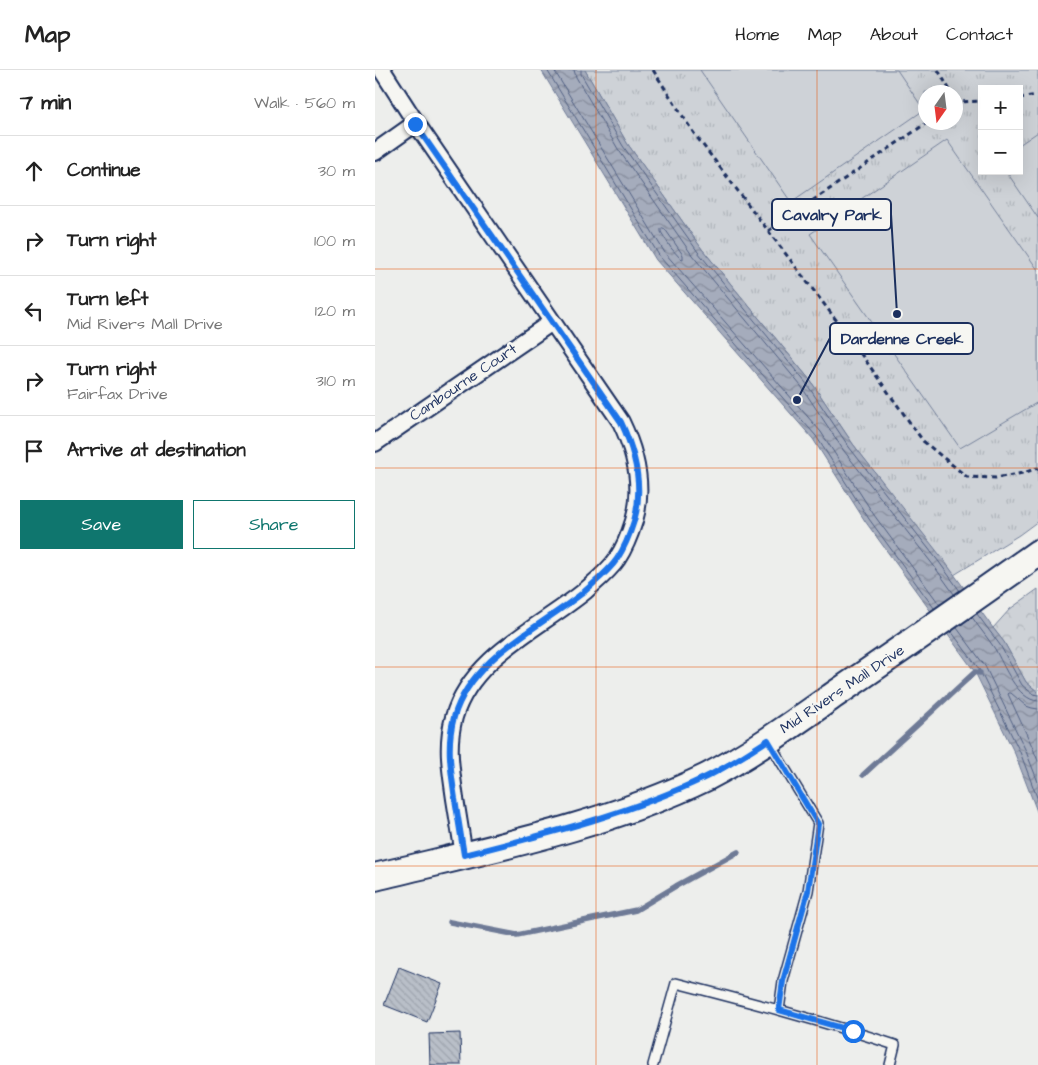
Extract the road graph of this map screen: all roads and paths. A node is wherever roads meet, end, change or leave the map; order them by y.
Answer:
1 (382, 70) edge
2 (653, 70) edge
3 (938, 70) edge
4 (947, 85) edge
5 (1038, 95) edge
6 (1023, 97) edge
7 (978, 101) edge
8 (963, 102) edge
9 (415, 124) junction
10 (918, 128) edge
11 (375, 152) edge
12 (768, 231) junction
13 (552, 322) junction
14 (375, 443) edge
15 (1038, 468) edge
16 (1037, 554) edge
17 (768, 740) junction
18 (464, 855) junction
19 (375, 877) edge
20 (779, 1010) junction
21 (653, 1065) edge
22 (890, 1065) edge

1 - 9 street
2 - 12 path
3 - 4 path
5 - 6 path
7 - 8 path
9 - 11 street
9 - 13 street
10 - 12 path
12 - 15 path
13 - 14 street, Cambourne Court
13 - 18 street
16 - 17 main road, Mid Rivers Mall Drive
17 - 18 main road, Mid Rivers Mall Drive
17 - 20 lane
18 - 19 main road, Mid Rivers Mall Drive
20 - 21 lane
20 - 22 lane

